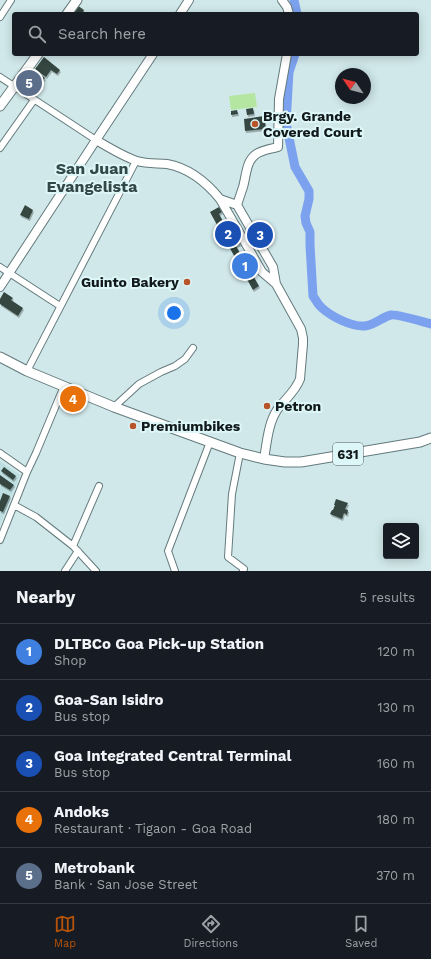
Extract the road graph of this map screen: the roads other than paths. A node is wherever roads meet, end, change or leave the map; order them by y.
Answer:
1 (11, 0) edge
2 (77, 0) edge
3 (189, 0) edge
4 (282, 0) edge
5 (68, 12) edge
6 (181, 12) edge
7 (288, 12) edge
8 (0, 17) edge
9 (37, 56) edge
10 (152, 56) edge
11 (287, 56) edge
12 (0, 77) edge
13 (15, 86) junction
14 (34, 100) junction
15 (0, 106) edge
16 (96, 140) junction
17 (0, 148) edge
18 (136, 161) junction
19 (220, 199) junction
20 (237, 205) junction
21 (0, 267) edge
22 (9, 273) junction
23 (276, 284) junction
24 (0, 287) edge
25 (60, 306) junction
26 (193, 348) dead end
27 (0, 357) edge
28 (27, 371) junction
29 (64, 386) junction
30 (114, 406) junction
31 (431, 438) edge
32 (210, 442) junction
33 (240, 453) junction
34 (0, 454) edge
35 (264, 459) junction
36 (27, 472) junction
37 (99, 486) dead end
38 (14, 505) junction
39 (0, 540) edge
40 (73, 546) junction
41 (78, 551) junction
42 (65, 571) edge
43 (96, 571) edge
44 (175, 571) edge
45 (243, 571) edge

1 - 8 street
2 - 5 main road
3 - 6 street
4 - 7 street
9 - 13 main road
10 - 16 street
11 - 20 street
12 - 13 street
13 - 14 street
13 - 15 main road
14 - 16 street
14 - 17 street
16 - 18 street
16 - 22 street
18 - 19 street
18 - 25 street
19 - 20 street
19 - 23 street
20 - 23 street
21 - 22 street
22 - 24 street
22 - 25 street
23 - 35 street
25 - 28 street
26 - 30 street
27 - 28 main road, 631
28 - 29 main road, 631
29 - 30 main road, 631
29 - 36 street
30 - 32 main road, 631
31 - 35 main road, 631
32 - 33 main road, 631
32 - 44 street
33 - 35 main road, 631
33 - 45 street
34 - 36 street
36 - 38 street
37 - 40 street
38 - 39 street
38 - 40 street
40 - 41 street
41 - 42 street
41 - 43 street

